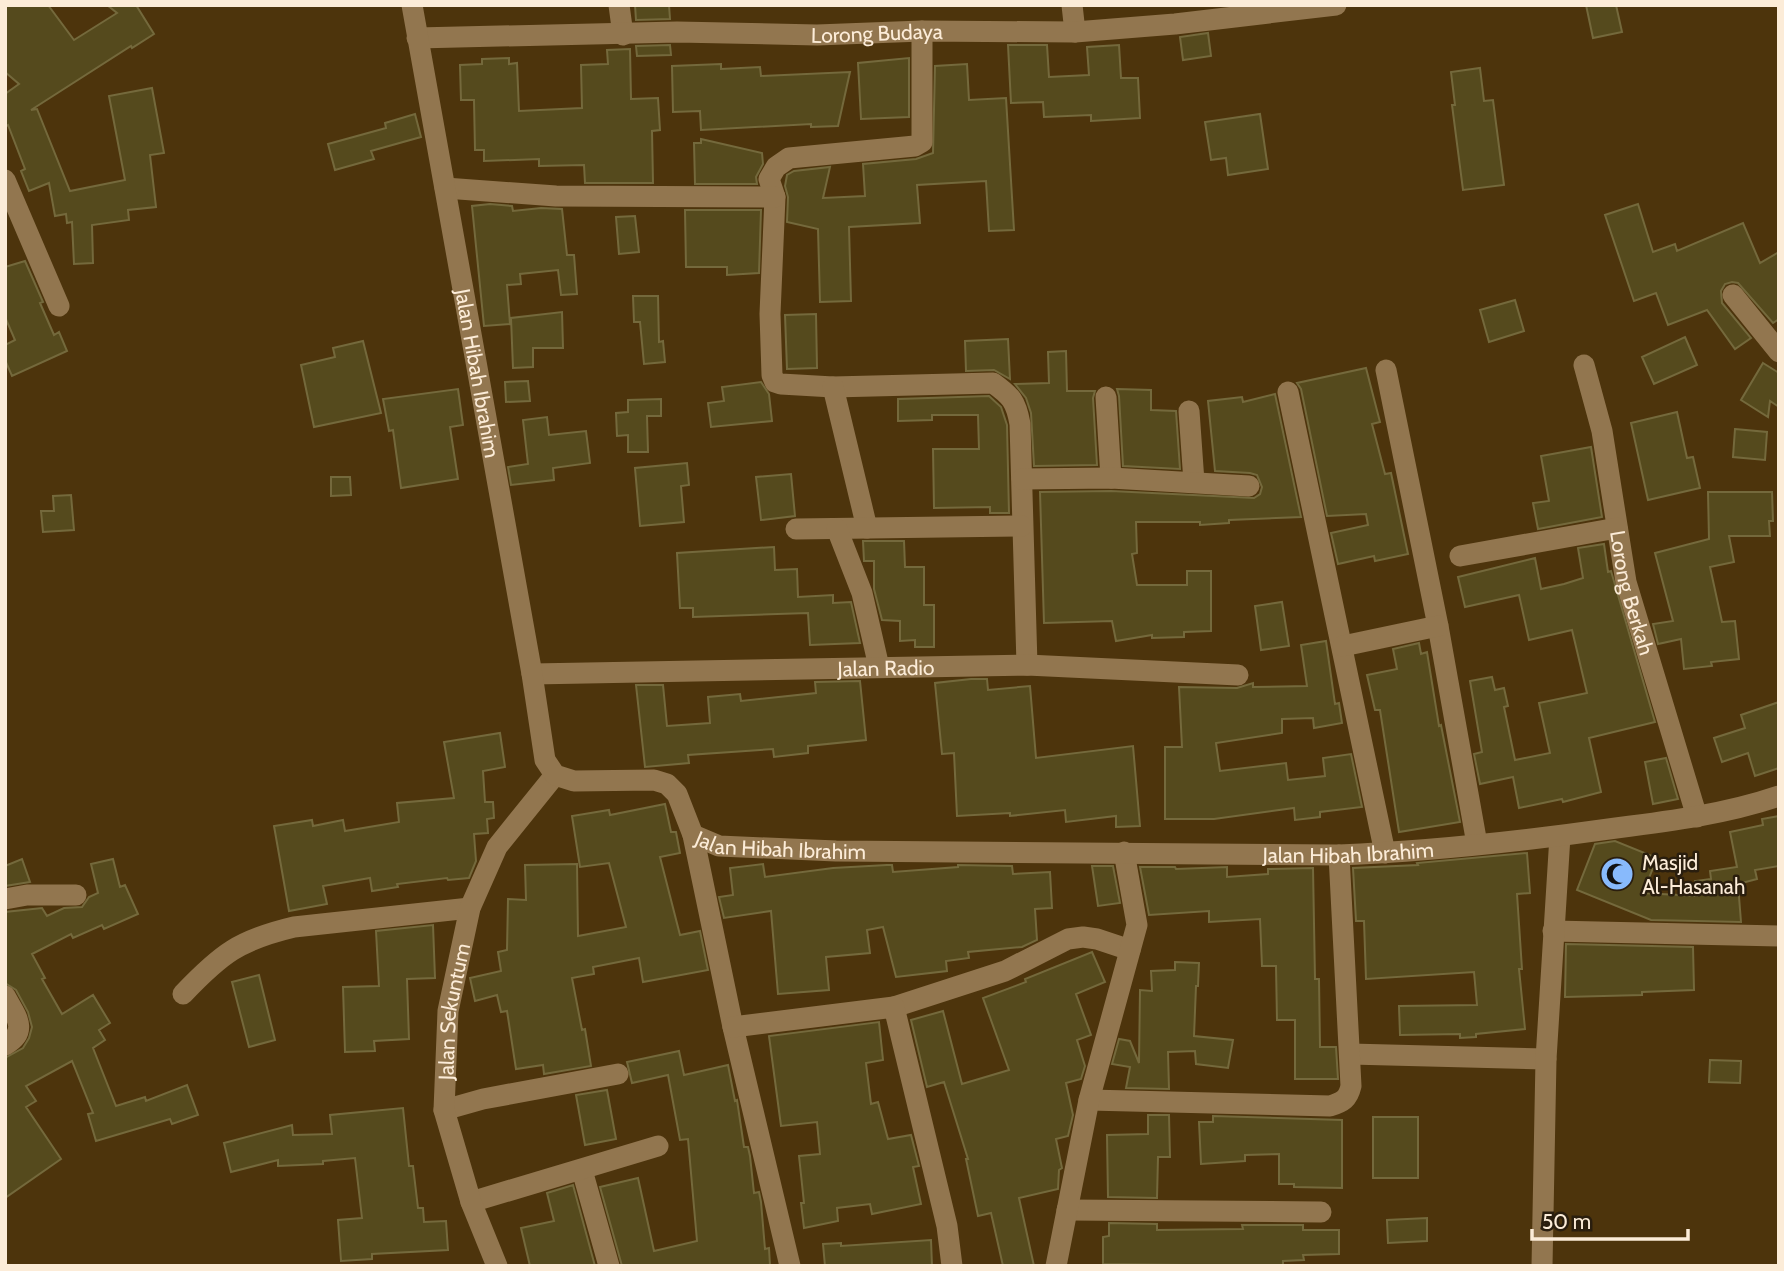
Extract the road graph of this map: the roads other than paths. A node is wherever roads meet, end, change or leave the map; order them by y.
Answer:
1 (412, 5) edge
2 (619, 5) edge
3 (1072, 5) edge
4 (1336, 5) edge
5 (922, 31) junction
6 (1075, 32) junction
7 (622, 35) junction
8 (417, 38) junction
9 (5, 180) edge
10 (446, 188) junction
11 (775, 197) junction
12 (1733, 295) dead end
13 (59, 306) dead end
14 (1779, 352) edge
15 (1584, 365) dead end
16 (1386, 370) dead end
17 (833, 387) junction
18 (1288, 391) dead end
19 (1106, 397) dead end
20 (1189, 411) dead end
21 (1111, 478) junction
22 (1022, 479) junction
23 (1194, 482) junction
24 (1249, 485) dead end
25 (1021, 526) junction
26 (867, 528) junction
27 (1616, 528) junction
28 (796, 529) dead end
29 (837, 529) junction
30 (1461, 556) dead end
31 (1438, 626) junction
32 (1343, 646) junction
33 (1027, 665) junction
34 (879, 667) junction
35 (532, 674) junction
36 (1238, 675) dead end
37 (555, 775) junction
38 (1779, 796) edge
39 (1697, 817) junction
40 (693, 835) junction
41 (1560, 836) junction
42 (1477, 844) junction
43 (1124, 852) junction
44 (1385, 853) junction
45 (1339, 855) junction
46 (76, 895) dead end
47 (5, 899) edge
48 (470, 908) junction
49 (1553, 931) junction
50 (1779, 936) edge
51 (1130, 950) junction
52 (183, 994) dead end
53 (5, 996) edge
54 (894, 1007) junction
55 (733, 1027) junction
56 (5, 1045) edge
57 (1350, 1054) junction
58 (1546, 1059) junction
59 (618, 1074) dead end
60 (1089, 1100) junction
61 (444, 1110) junction
62 (658, 1146) dead end
63 (582, 1170) junction
64 (471, 1202) junction
65 (1067, 1210) junction
66 (1321, 1212) dead end
67 (497, 1266) edge
68 (608, 1266) edge
69 (790, 1266) edge
70 (952, 1266) edge
71 (1056, 1266) edge
72 (1542, 1266) edge

1 - 8 street, Jalan Hibah Ibrahim
2 - 7 street
3 - 6 street
4 - 6 street, Lorong Budaya
5 - 6 street, Lorong Budaya
5 - 7 street, Lorong Budaya
5 - 11 street
7 - 8 street, Lorong Budaya
8 - 10 street, Jalan Hibah Ibrahim
9 - 13 street
10 - 11 street
10 - 35 street, Jalan Hibah Ibrahim
11 - 17 street
12 - 14 street
15 - 27 street, Lorong Berkah
16 - 31 street
17 - 22 street
17 - 26 street
18 - 32 street
19 - 21 street
20 - 23 street
21 - 22 street
21 - 23 street
22 - 25 street
23 - 24 street
25 - 26 street
25 - 33 street
26 - 29 street
27 - 30 street
27 - 39 street, Lorong Berkah
28 - 29 street
29 - 34 street
31 - 32 street
31 - 42 street
32 - 44 street
33 - 34 street, Jalan Radio
33 - 36 street, Jalan Radio
34 - 35 street, Jalan Radio
35 - 37 street, Jalan Hibah Ibrahim
37 - 40 street, Jalan Hibah Ibrahim
37 - 48 street, Jalan Sekuntum
38 - 39 street, Jalan Hibah Ibrahim
39 - 41 street, Jalan Hibah Ibrahim
40 - 43 street, Jalan Hibah Ibrahim
40 - 55 street
41 - 42 street, Jalan Hibah Ibrahim
41 - 49 street
42 - 44 street, Jalan Hibah Ibrahim
43 - 45 street, Jalan Hibah Ibrahim
43 - 51 street
44 - 45 street, Jalan Hibah Ibrahim
45 - 57 street
46 - 47 street
48 - 52 street
48 - 61 street, Jalan Sekuntum
49 - 50 street
49 - 58 street
51 - 54 street
51 - 60 street
53 - 56 street
54 - 55 street
54 - 70 street
55 - 69 street
57 - 58 street
57 - 60 street
58 - 72 street
59 - 61 street
60 - 65 street
61 - 64 street, Jalan Sekuntum
62 - 63 street
63 - 64 street
63 - 68 street
64 - 67 street, Jalan Sekuntum
65 - 66 street
65 - 71 street

